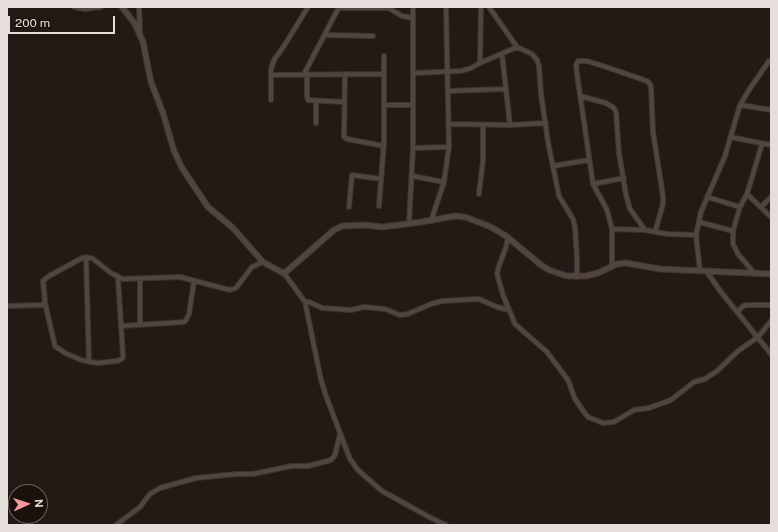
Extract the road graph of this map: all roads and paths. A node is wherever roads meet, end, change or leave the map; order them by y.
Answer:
1 (74, 7) edge
2 (101, 7) edge
3 (122, 7) edge
4 (139, 7) edge
5 (308, 7) edge
6 (339, 7) edge
7 (413, 7) edge
8 (446, 7) edge
9 (480, 7) edge
10 (489, 7) edge
11 (388, 8) edge
12 (413, 18) junction
13 (140, 32) junction
14 (326, 35) junction
15 (373, 36) dead end
16 (517, 47) junction
17 (502, 54) junction
18 (384, 56) dead end
19 (769, 61) dead end
20 (480, 63) junction
21 (447, 72) junction
22 (414, 73) junction
23 (306, 74) junction
24 (345, 74) junction
25 (384, 74) junction
26 (271, 75) junction
27 (506, 89) junction
28 (448, 91) junction
29 (580, 96) junction
30 (271, 100) dead end
31 (316, 101) junction
32 (344, 102) junction
33 (385, 105) junction
34 (414, 105) junction
35 (740, 105) junction
36 (771, 110) edge
37 (316, 123) dead end
38 (546, 123) junction
39 (448, 124) junction
40 (483, 125) junction
41 (510, 125) junction
42 (730, 137) junction
43 (762, 144) junction
44 (771, 145) edge
45 (384, 146) junction
46 (449, 146) junction
47 (413, 148) junction
48 (589, 160) junction
49 (553, 166) junction
50 (412, 176) junction
51 (624, 178) junction
52 (381, 179) junction
53 (444, 182) junction
54 (593, 184) junction
55 (479, 194) dead end
56 (747, 194) junction
57 (707, 197) junction
58 (771, 197) edge
59 (379, 206) dead end
60 (349, 207) dead end
61 (740, 207) junction
62 (761, 207) junction
63 (771, 217) edge
64 (431, 221) junction
65 (699, 222) junction
66 (409, 224) junction
67 (612, 229) junction
68 (645, 230) junction
69 (733, 231) junction
70 (655, 232) junction
71 (696, 236) junction
72 (508, 238) junction
73 (86, 257) junction
74 (263, 262) junction
75 (612, 267) junction
76 (700, 271) junction
77 (707, 272) junction
78 (284, 273) junction
79 (755, 274) junction
80 (771, 274) edge
81 (577, 277) junction
82 (118, 278) junction
83 (140, 280) junction
84 (194, 281) junction
85 (305, 302) junction
86 (45, 303) junction
87 (7, 306) edge
88 (771, 306) edge
89 (509, 310) junction
90 (738, 311) junction
91 (771, 321) edge
92 (140, 324) junction
93 (121, 326) junction
94 (758, 337) junction
95 (771, 354) edge
96 (89, 362) junction
97 (340, 433) junction
98 (116, 525) edge
99 (446, 525) edge

1 - 2 street
3 - 13 street
4 - 13 street
5 - 26 street
6 - 11 street
6 - 14 street
7 - 12 street
8 - 21 street
9 - 20 street
10 - 16 street
11 - 12 street
12 - 22 street
13 - 74 street
14 - 15 street
14 - 23 street
16 - 17 street
16 - 38 street
17 - 20 street
17 - 27 street
18 - 25 street
19 - 35 street
20 - 21 street
21 - 22 street
21 - 28 street
22 - 34 street
23 - 24 street
23 - 26 street
23 - 31 street
24 - 25 street
24 - 32 street
25 - 33 street
26 - 30 street
27 - 28 street
27 - 41 street
28 - 39 street
29 - 48 street
29 - 51 street
29 - 70 street
31 - 32 street
31 - 37 street
32 - 45 street
33 - 34 street
33 - 45 street
34 - 47 street
35 - 36 street
35 - 42 street
38 - 41 street
38 - 49 street
39 - 40 street
39 - 46 street
40 - 41 street
40 - 55 street
42 - 43 street
42 - 57 street
43 - 44 street
43 - 56 street
45 - 52 street
46 - 47 street
46 - 53 street
47 - 50 street
48 - 49 street
48 - 54 street
49 - 81 street
50 - 53 street
50 - 66 street
51 - 54 street
51 - 68 street
52 - 59 street
52 - 60 street
53 - 64 street
54 - 67 street
56 - 61 street
56 - 62 street
57 - 61 street
57 - 65 street
58 - 62 street
61 - 69 street
62 - 63 street
64 - 66 street
64 - 72 street
65 - 69 street
65 - 71 street
66 - 78 street
67 - 68 street
67 - 75 street
68 - 70 street
69 - 79 street
70 - 71 street
71 - 76 street
72 - 81 street
72 - 89 street
73 - 82 street
73 - 86 street
73 - 96 street
74 - 78 street
74 - 84 street
75 - 76 street
75 - 81 street
76 - 77 street
77 - 79 street
77 - 90 street
78 - 85 street
79 - 80 street
82 - 83 street
82 - 93 street
83 - 84 street
83 - 92 street
84 - 92 street
85 - 89 street
85 - 97 street
86 - 87 street
86 - 96 street
88 - 90 street
89 - 94 street
90 - 94 street
91 - 94 street
92 - 93 street
93 - 96 street
94 - 95 street
97 - 98 street
97 - 99 street

